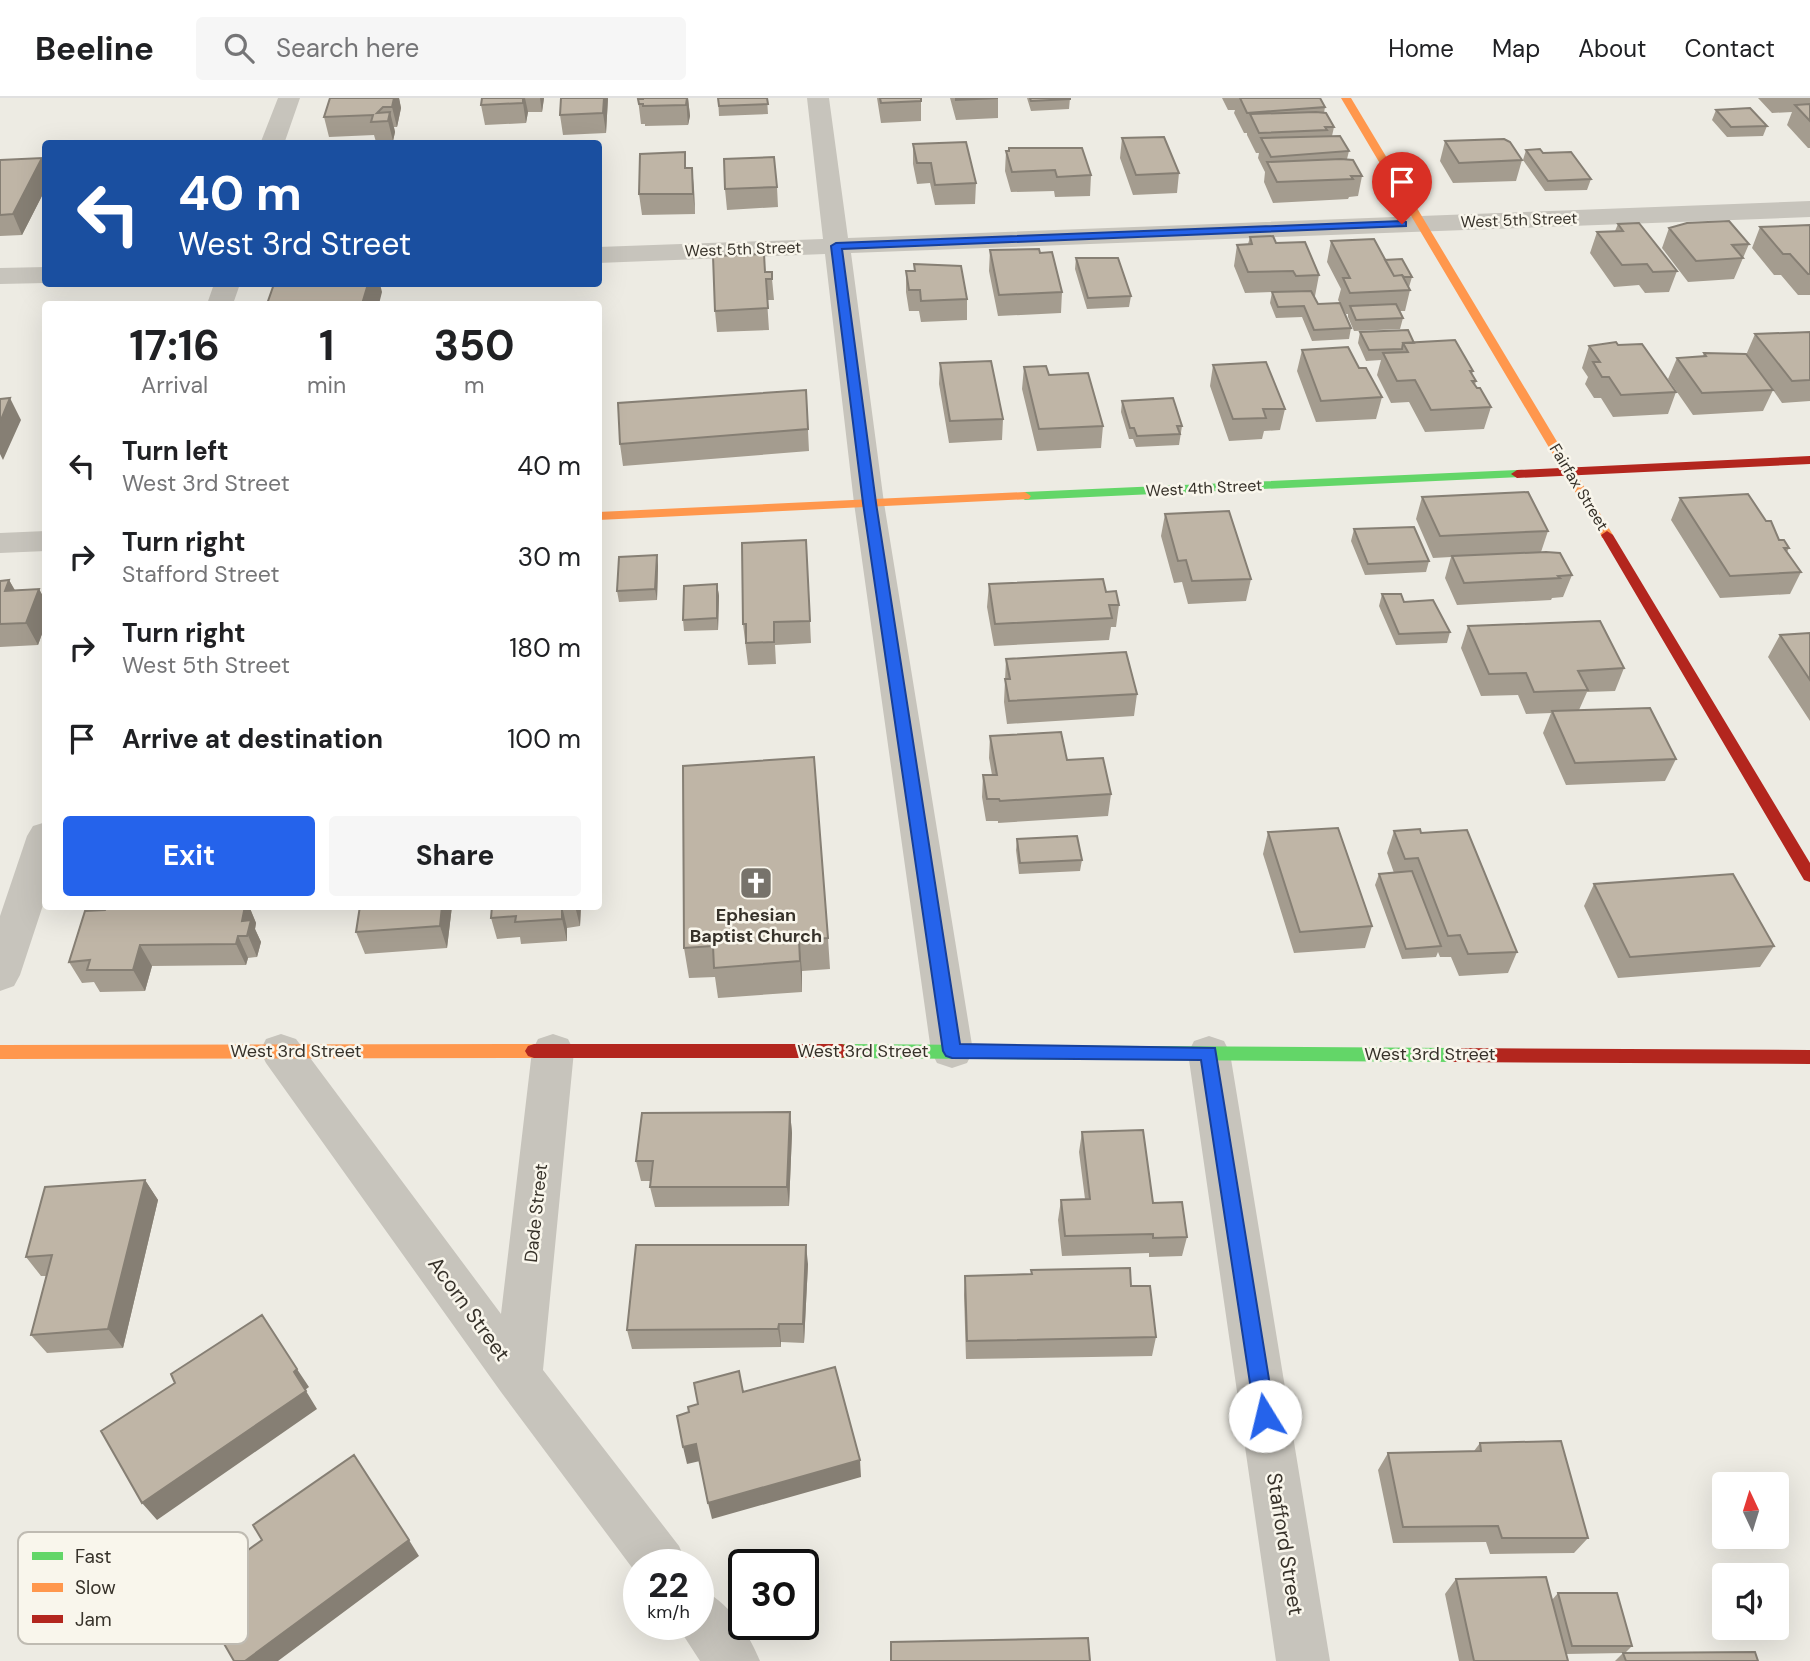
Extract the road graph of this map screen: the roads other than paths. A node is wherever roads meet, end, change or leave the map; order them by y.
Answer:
1 (289, 98) edge
2 (818, 98) edge
3 (1346, 98) edge
4 (273, 140) edge
5 (1810, 209) edge
6 (1422, 223) junction
7 (836, 246) junction
8 (602, 255) edge
9 (42, 275) edge
10 (0, 276) edge
11 (1810, 460) edge
12 (1569, 471) junction
13 (869, 503) junction
14 (602, 516) edge
15 (42, 541) edge
16 (0, 543) edge
17 (1799, 836) edge
18 (42, 846) edge
19 (1810, 876) edge
20 (7, 931) edge
21 (0, 975) edge
22 (281, 1051) junction
23 (553, 1051) junction
24 (952, 1051) junction
25 (0, 1052) edge
26 (1209, 1053) junction
27 (1810, 1056) edge
28 (518, 1376) junction
29 (650, 1549) edge
30 (714, 1635) edge
31 (733, 1661) edge
32 (1303, 1661) edge

1 - 4 street
2 - 7 street
3 - 6 street, Fairfax Street
5 - 6 street, West 5th Street
6 - 7 street, West 5th Street
6 - 12 street, Fairfax Street
7 - 8 street, West 5th Street
7 - 13 street
9 - 10 street
11 - 12 street, West 4th Street
12 - 13 street, West 4th Street
12 - 17 street, Fairfax Street
13 - 14 street, West 4th Street
13 - 24 street
15 - 16 street
17 - 19 street, Fairfax Street
18 - 20 street
20 - 21 street
22 - 23 street, West 3rd Street
22 - 25 street, West 3rd Street
22 - 28 street, Acorn Street
23 - 24 street, West 3rd Street
23 - 28 street, Dade Street
24 - 26 street, West 3rd Street
26 - 27 street, West 3rd Street
26 - 32 street, Stafford Street
28 - 29 street, Acorn Street
30 - 31 street

